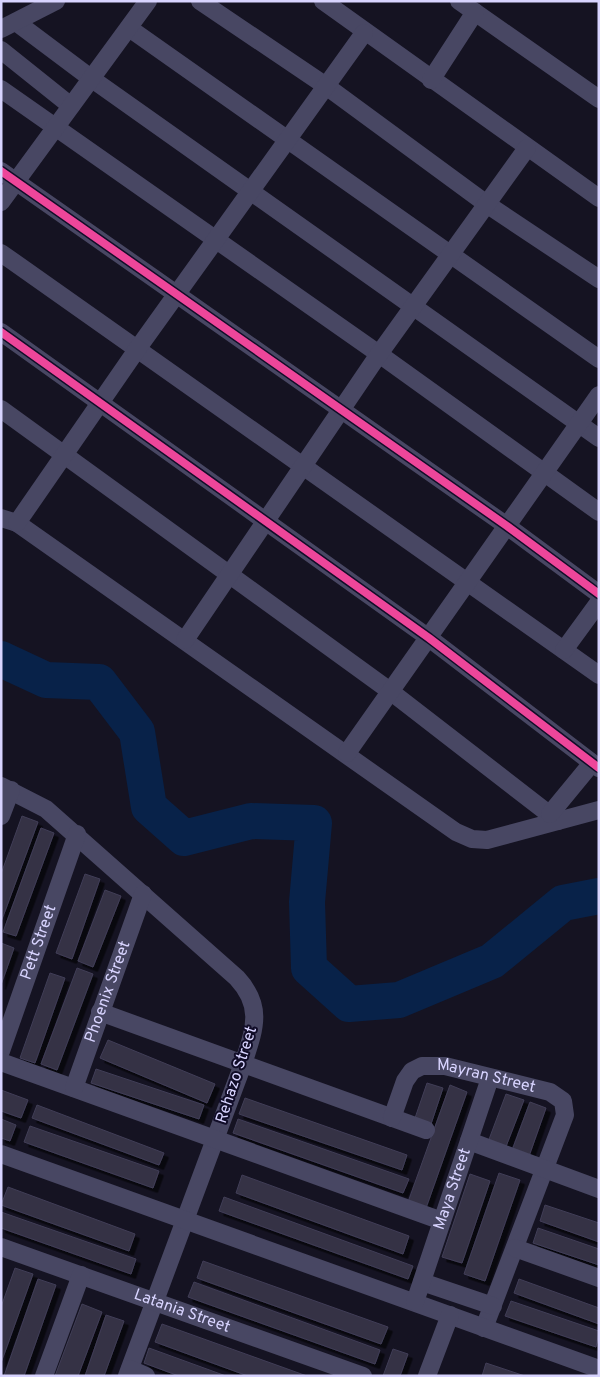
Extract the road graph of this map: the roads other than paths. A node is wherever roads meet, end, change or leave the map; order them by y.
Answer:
1 (56, 1) edge
2 (148, 1) edge
3 (200, 1) edge
4 (323, 1) edge
5 (459, 1) edge
6 (475, 12) junction
7 (5, 26) edge
8 (129, 28) junction
9 (364, 33) junction
10 (1, 50) edge
11 (92, 79) junction
12 (432, 80) junction
13 (326, 86) junction
14 (1, 89) edge
15 (599, 99) edge
16 (71, 106) junction
17 (55, 128) junction
18 (288, 139) junction
19 (527, 148) junction
20 (1, 171) edge
21 (16, 181) junction
22 (251, 191) junction
23 (599, 198) edge
24 (1, 202) edge
25 (488, 205) junction
26 (215, 240) junction
27 (1, 253) edge
28 (452, 254) junction
29 (599, 280) edge
30 (177, 293) junction
31 (415, 305) junction
32 (1, 332) edge
33 (138, 348) junction
34 (379, 354) junction
35 (599, 359) edge
36 (599, 395) edge
37 (101, 401) junction
38 (1, 409) edge
39 (341, 409) junction
40 (579, 423) junction
41 (599, 438) edge
42 (65, 453) junction
43 (305, 466) junction
44 (543, 474) junction
45 (599, 512) edge
46 (9, 520) edge
47 (265, 520) junction
48 (507, 526) junction
49 (229, 573) junction
50 (467, 583) junction
51 (599, 594) edge
52 (599, 602) edge
53 (429, 638) junction
54 (185, 640) junction
55 (564, 650) junction
56 (599, 675) edge
57 (390, 691) junction
58 (347, 753) junction
59 (596, 766) edge
60 (6, 788) edge
61 (599, 810) edge
62 (1, 816) edge
63 (554, 818) junction
64 (77, 834) junction
65 (142, 894) junction
66 (100, 1012) junction
67 (1, 1052) edge
68 (1, 1062) edge
69 (243, 1064) junction
70 (490, 1078) junction
71 (74, 1088) junction
72 (392, 1118) junction
73 (426, 1130) dead end
74 (215, 1140) junction
75 (469, 1141) junction
76 (1, 1154) edge
77 (545, 1170) junction
78 (599, 1189) edge
79 (187, 1219) junction
80 (442, 1222) junction
81 (515, 1248) junction
82 (2, 1250) edge
83 (81, 1275) junction
84 (599, 1278) edge
85 (422, 1282) junction
86 (156, 1302) junction
87 (415, 1302) junction
88 (493, 1306) junction
89 (450, 1315) junction
90 (484, 1328) junction
91 (599, 1369) edge
92 (337, 1371) edge
93 (128, 1373) edge
94 (44, 1376) edge
95 (146, 1376) edge
96 (363, 1376) edge
97 (427, 1376) edge

1 - 7 street
2 - 8 street
3 - 13 street
4 - 9 street
5 - 6 street
6 - 12 street
6 - 15 street
7 - 11 street
8 - 11 street
8 - 18 street
9 - 12 street
9 - 13 street
10 - 16 street
11 - 16 street
11 - 22 street
12 - 19 street
13 - 18 street
13 - 25 street
14 - 17 street
16 - 17 street
17 - 21 street
17 - 26 street
18 - 22 street
18 - 28 street
19 - 23 street
19 - 25 street
20 - 21 street
21 - 24 street
21 - 30 street
22 - 26 street
22 - 31 street
25 - 28 street
25 - 29 street
26 - 30 street
26 - 34 street
27 - 33 street
28 - 31 street
28 - 35 street
30 - 33 street
30 - 39 street
31 - 34 street
31 - 40 street
32 - 37 street
33 - 37 street
33 - 43 street
34 - 39 street
34 - 44 street
36 - 40 street
37 - 42 street
37 - 47 street
38 - 42 street
39 - 43 street
39 - 48 street
40 - 41 street
40 - 44 street
42 - 46 street
42 - 49 street
43 - 47 street
43 - 50 street
44 - 45 street
44 - 48 street
46 - 54 street
47 - 49 street
47 - 53 street
48 - 50 street
48 - 51 street
49 - 54 street
49 - 57 street
50 - 53 street
50 - 55 street
52 - 55 street
53 - 57 street
53 - 59 street
54 - 58 street
55 - 56 street
57 - 58 street
57 - 63 street
58 - 63 street
59 - 63 street
60 - 62 street
60 - 64 street, Rehazo Street
61 - 63 street
64 - 65 street, Rehazo Street
64 - 67 street, Pett Street
65 - 66 street, Phoenix Street
65 - 69 street, Rehazo Street
66 - 69 street
66 - 71 street, Phoenix Street
68 - 71 street
69 - 72 street
69 - 74 street, Rehazo Street
70 - 72 street, Mayran Street
70 - 75 street, Maya Street
70 - 77 street, Mayran Street
71 - 74 street
72 - 73 street
74 - 79 street, Rehazo Street
74 - 80 street
75 - 77 street
75 - 80 street, Maya Street
76 - 79 street
77 - 78 street
77 - 81 street
79 - 86 street, Rehazo Street
79 - 87 street
80 - 85 street, Maya Street
81 - 84 street
81 - 88 street
82 - 83 street, Latania Street
83 - 86 street, Latania Street
83 - 94 street
85 - 87 street, Maya Street
85 - 88 street
86 - 92 street, Latania Street
86 - 93 street, Rehazo Street
87 - 89 street
88 - 90 street
89 - 90 street
89 - 97 street
90 - 91 street
92 - 96 street, Latania Street
93 - 95 street

